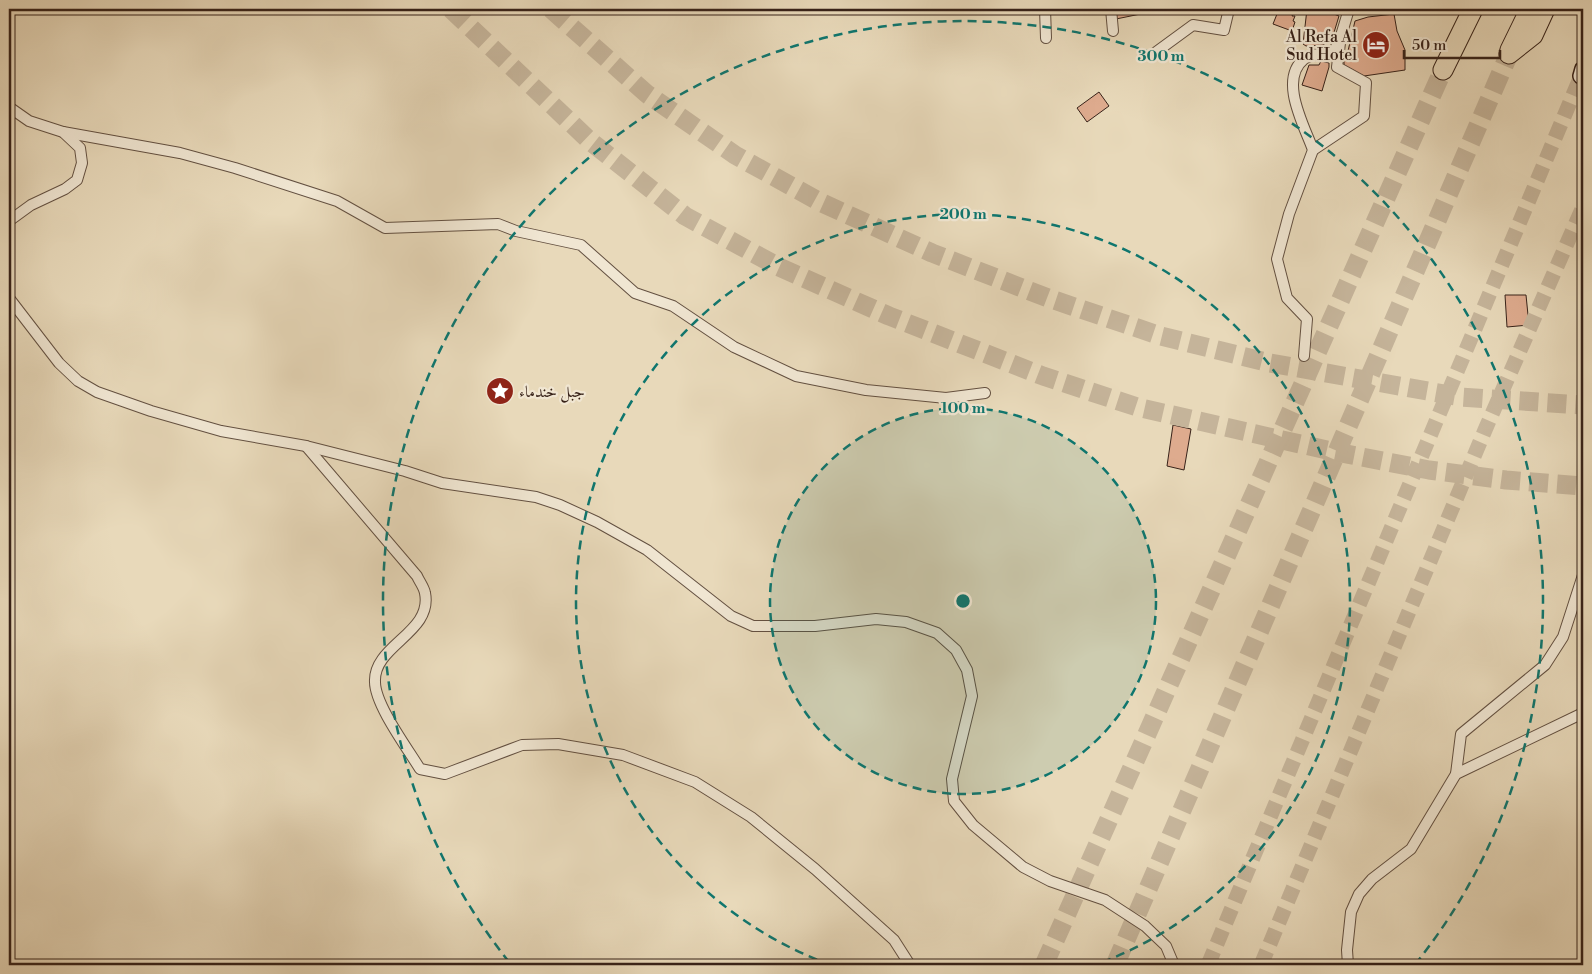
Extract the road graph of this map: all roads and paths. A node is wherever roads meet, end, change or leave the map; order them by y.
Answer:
1 (1045, 9) edge
2 (1111, 9) edge
3 (1229, 9) edge
4 (1349, 9) edge
5 (1458, 9) edge
6 (1473, 9) edge
7 (1530, 9) edge
8 (1545, 9) edge
9 (1583, 9) edge
10 (1583, 14) edge
11 (1465, 28) junction
12 (1112, 31) dead end
13 (1046, 38) dead end
14 (1340, 39) junction
15 (1152, 55) dead end
16 (1443, 70) tunnel mouth
17 (9, 107) edge
18 (63, 132) junction
19 (1313, 150) junction
20 (9, 221) edge
21 (9, 298) edge
22 (1304, 356) dead end
23 (985, 393) dead end
24 (306, 446) junction
25 (1583, 575) edge
26 (1583, 712) edge
27 (1456, 774) junction
28 (910, 965) edge
29 (1174, 965) edge
30 (1348, 965) edge

1 - 13 street
2 - 12 street
3 - 15 street
4 - 14 street
5 - 11 street
6 - 11 highway
7 - 8 highway
9 - 10 street
11 - 16 highway
14 - 19 street
14 - 19 street
17 - 18 street
18 - 20 street
18 - 23 street
19 - 22 street
21 - 24 street
24 - 28 street
24 - 29 street
25 - 27 street
26 - 27 street
27 - 30 street

